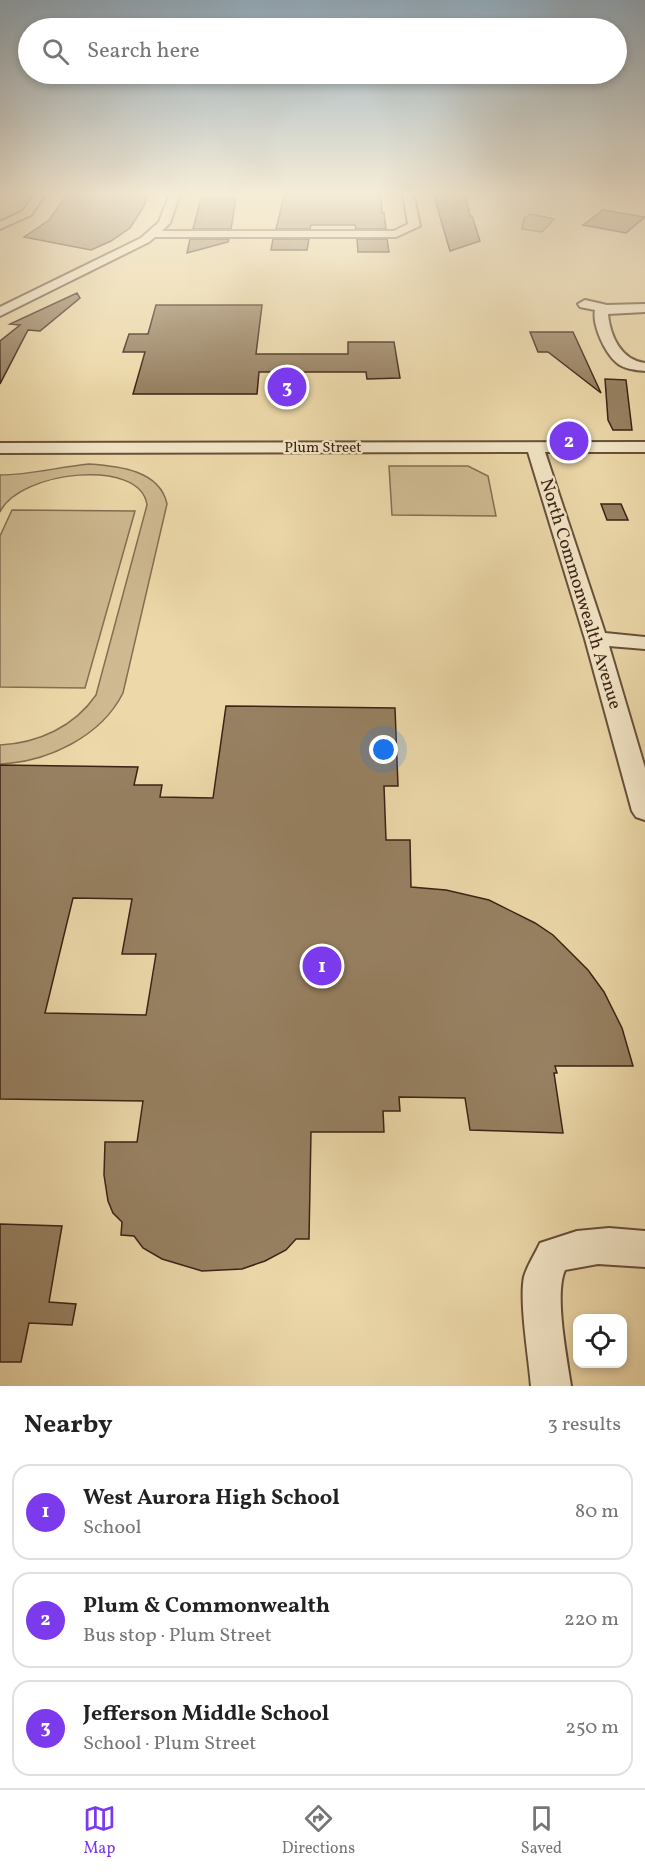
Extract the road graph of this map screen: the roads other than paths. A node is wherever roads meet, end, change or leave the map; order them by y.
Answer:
1 (111, 258) edge
2 (585, 304) dead end
3 (645, 308) edge
4 (606, 309) junction
5 (0, 312) edge
6 (645, 367) edge
7 (535, 447) junction
8 (645, 447) edge
9 (0, 448) edge
10 (596, 639) junction
11 (645, 643) edge
12 (645, 811) edge
13 (645, 1250) edge
14 (551, 1386) edge

1 - 5 street
2 - 4 street
3 - 4 street
4 - 6 street
7 - 8 street, Plum Street
7 - 9 street, Plum Street
7 - 10 street, North Commonwealth Avenue
10 - 11 street
10 - 12 street, North Commonwealth Avenue
13 - 14 street

